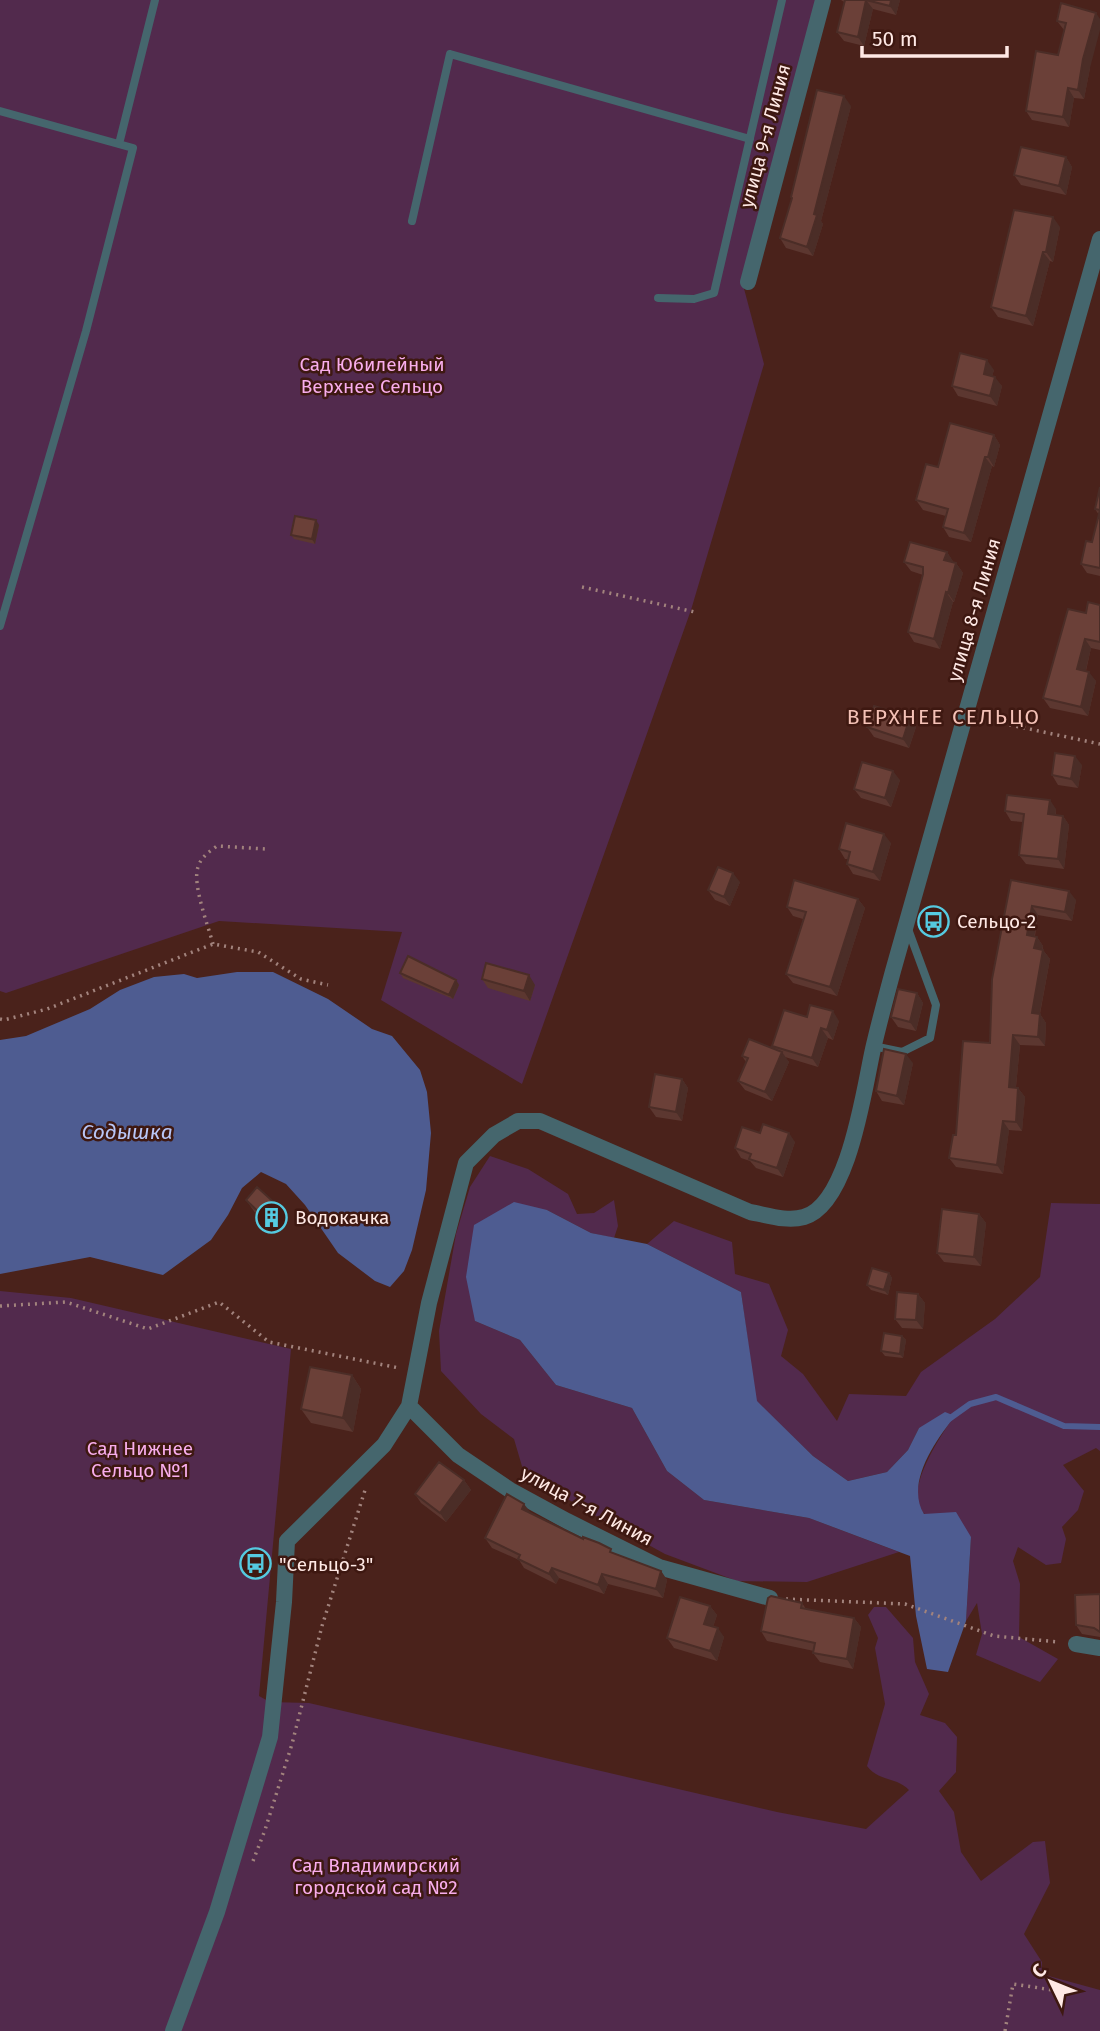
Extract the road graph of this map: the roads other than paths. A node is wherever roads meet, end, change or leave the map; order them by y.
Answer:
1 (155, 0) edge
2 (782, 0) edge
3 (822, 0) edge
4 (0, 111) edge
5 (750, 139) junction
6 (119, 144) junction
7 (412, 221) dead end
8 (1100, 239) edge
9 (748, 282) dead end
10 (658, 298) dead end
11 (0, 626) edge
12 (906, 925) junction
13 (873, 1046) junction
14 (409, 1406) junction
15 (770, 1598) edge
16 (1076, 1644) road end
17 (1100, 1648) edge
18 (173, 2031) edge

1 - 6 lane
2 - 5 lane
3 - 9 street, улица 9-я Линия
4 - 6 lane
5 - 7 lane
5 - 10 lane
6 - 11 lane
8 - 12 street, улица 8-я Линия
12 - 13 street, улица 8-я Линия
12 - 13 lane
13 - 14 street, улица 8-я Линия
14 - 15 street, улица 7-я Линия
14 - 18 street
16 - 17 street

